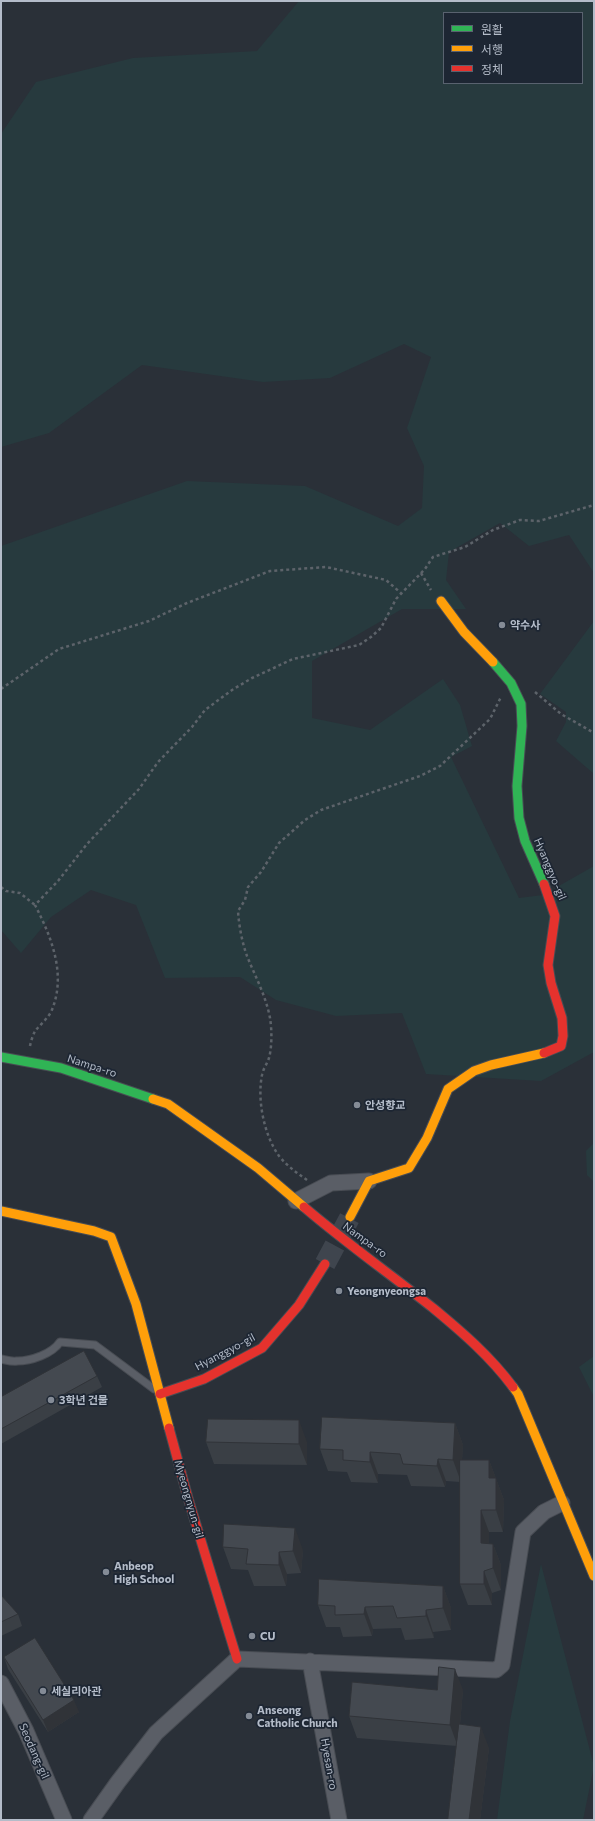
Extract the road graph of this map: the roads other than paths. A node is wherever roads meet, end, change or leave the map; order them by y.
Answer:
1 (441, 601) dead end
2 (1, 1057) edge
3 (369, 1181) junction
4 (296, 1201) junction
5 (1, 1211) edge
6 (350, 1217) tunnel mouth
7 (325, 1264) tunnel mouth
8 (1, 1359) edge
9 (160, 1394) junction
10 (562, 1503) junction
11 (594, 1576) edge
12 (238, 1659) junction
13 (310, 1661) junction
14 (1, 1683) edge
15 (64, 1820) edge
16 (91, 1820) edge
17 (339, 1820) edge

1 - 3 street, Hyanggyo-gil
2 - 4 street, Nampa-ro
3 - 4 street
3 - 6 street
4 - 10 street, Nampa-ro
5 - 9 street, Myeongnyun-gil
7 - 9 street, Hyanggyo-gil
8 - 9 lane
9 - 12 street, Myeongnyun-gil
10 - 11 street, Nampa-ro
10 - 13 street
12 - 13 street
12 - 16 street
13 - 17 street, Hyesan-ro
14 - 15 street, Seodang-gil

